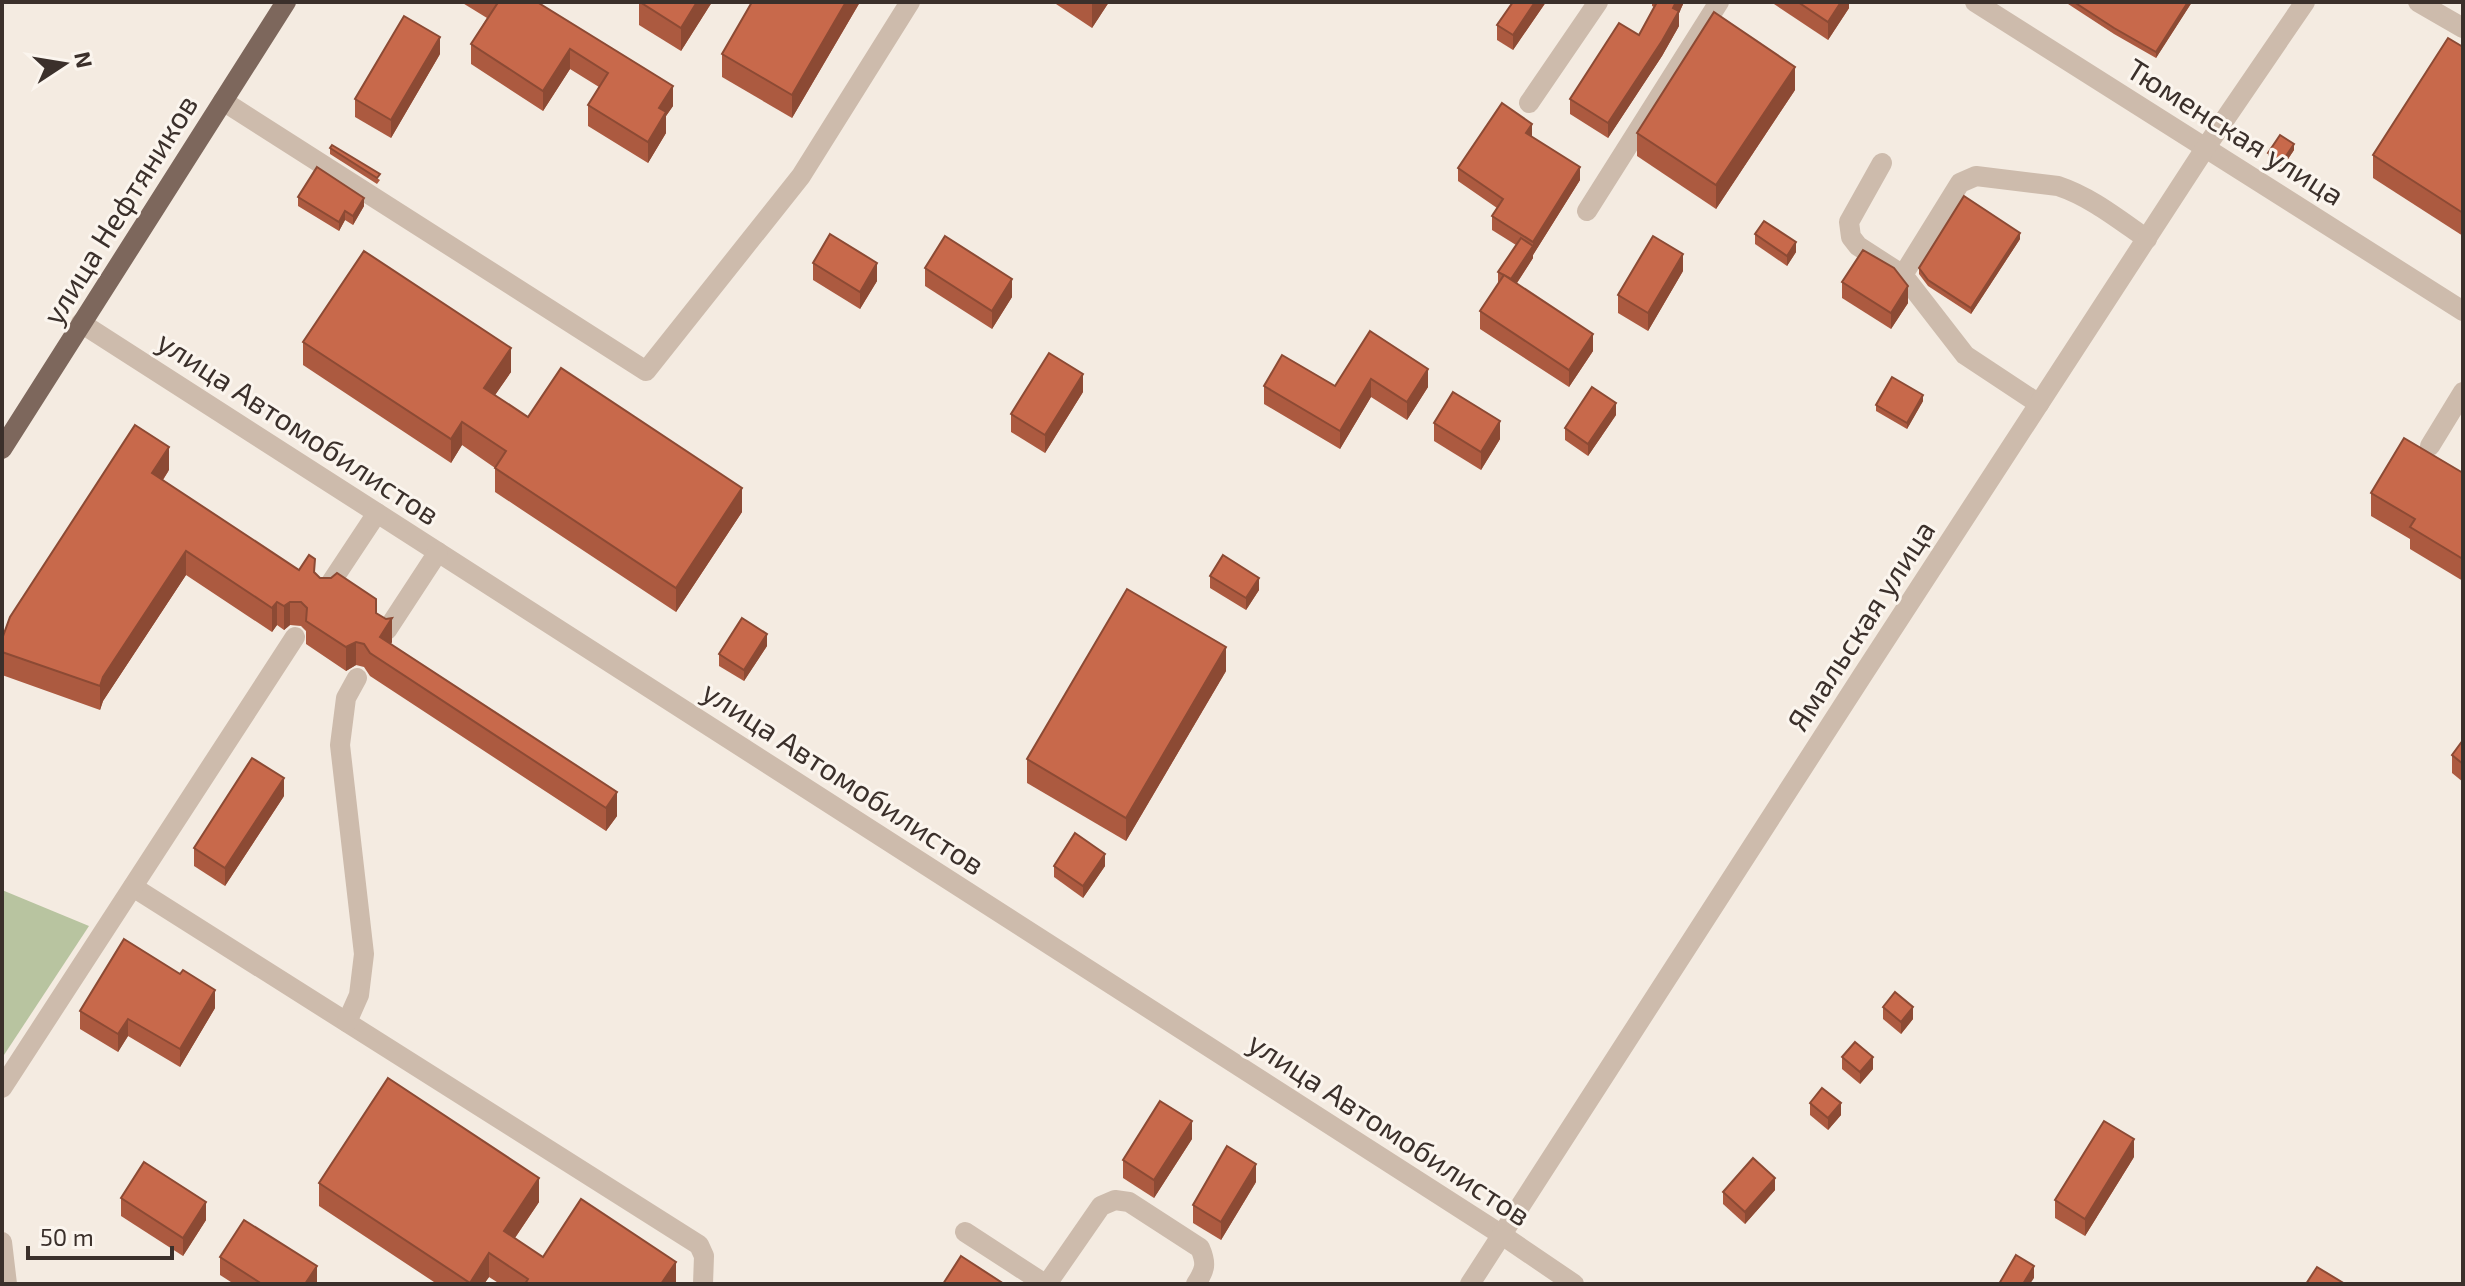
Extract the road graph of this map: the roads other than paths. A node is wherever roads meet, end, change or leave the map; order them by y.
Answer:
1 (286, 2) edge
2 (910, 2) edge
3 (1598, 2) edge
4 (1719, 2) edge
5 (1975, 2) edge
6 (2305, 2) edge
7 (2418, 2) edge
8 (2463, 28) edge
9 (223, 101) junction
10 (1529, 103) dead end
11 (2206, 147) junction
12 (1882, 163) dead end
13 (1587, 211) dead end
14 (2147, 239) junction
15 (1903, 275) junction
16 (2463, 311) edge
17 (81, 323) junction
18 (2463, 392) edge
19 (2039, 404) junction
20 (2430, 446) dead end
21 (2, 449) edge
22 (377, 513) junction
23 (438, 552) junction
24 (326, 590) edge
25 (387, 630) edge
26 (295, 637) dead end
27 (357, 678) dead end
28 (133, 887) junction
29 (347, 1022) junction
30 (2, 1088) edge
31 (965, 1232) dead end
32 (1502, 1235) junction
33 (2, 1242) edge
34 (7, 1284) edge
35 (703, 1284) edge
36 (1046, 1284) edge
37 (1196, 1284) edge
38 (1470, 1284) edge
39 (1574, 1284) edge

1 - 9 main road, улица Нефтяников
2 - 9 street
3 - 10 street
4 - 13 street
5 - 11 street, Тюменская улица
6 - 11 street, Ямальская улица
7 - 8 street
9 - 17 main road, улица Нефтяников
11 - 14 street, Ямальская улица
11 - 16 street, Тюменская улица
12 - 15 street
14 - 15 street
14 - 19 street, Ямальская улица
15 - 19 street
17 - 21 main road, улица Нефтяников
17 - 22 street, улица Автомобилистов
18 - 20 street
19 - 32 street, Ямальская улица
22 - 23 street, улица Автомобилистов
22 - 24 street
23 - 25 street
23 - 32 street, улица Автомобилистов
26 - 28 street
27 - 29 street
28 - 29 street
28 - 30 street
29 - 35 street
31 - 36 street
32 - 38 street, Ямальская улица
32 - 39 street, улица Автомобилистов
33 - 34 street
36 - 37 street

